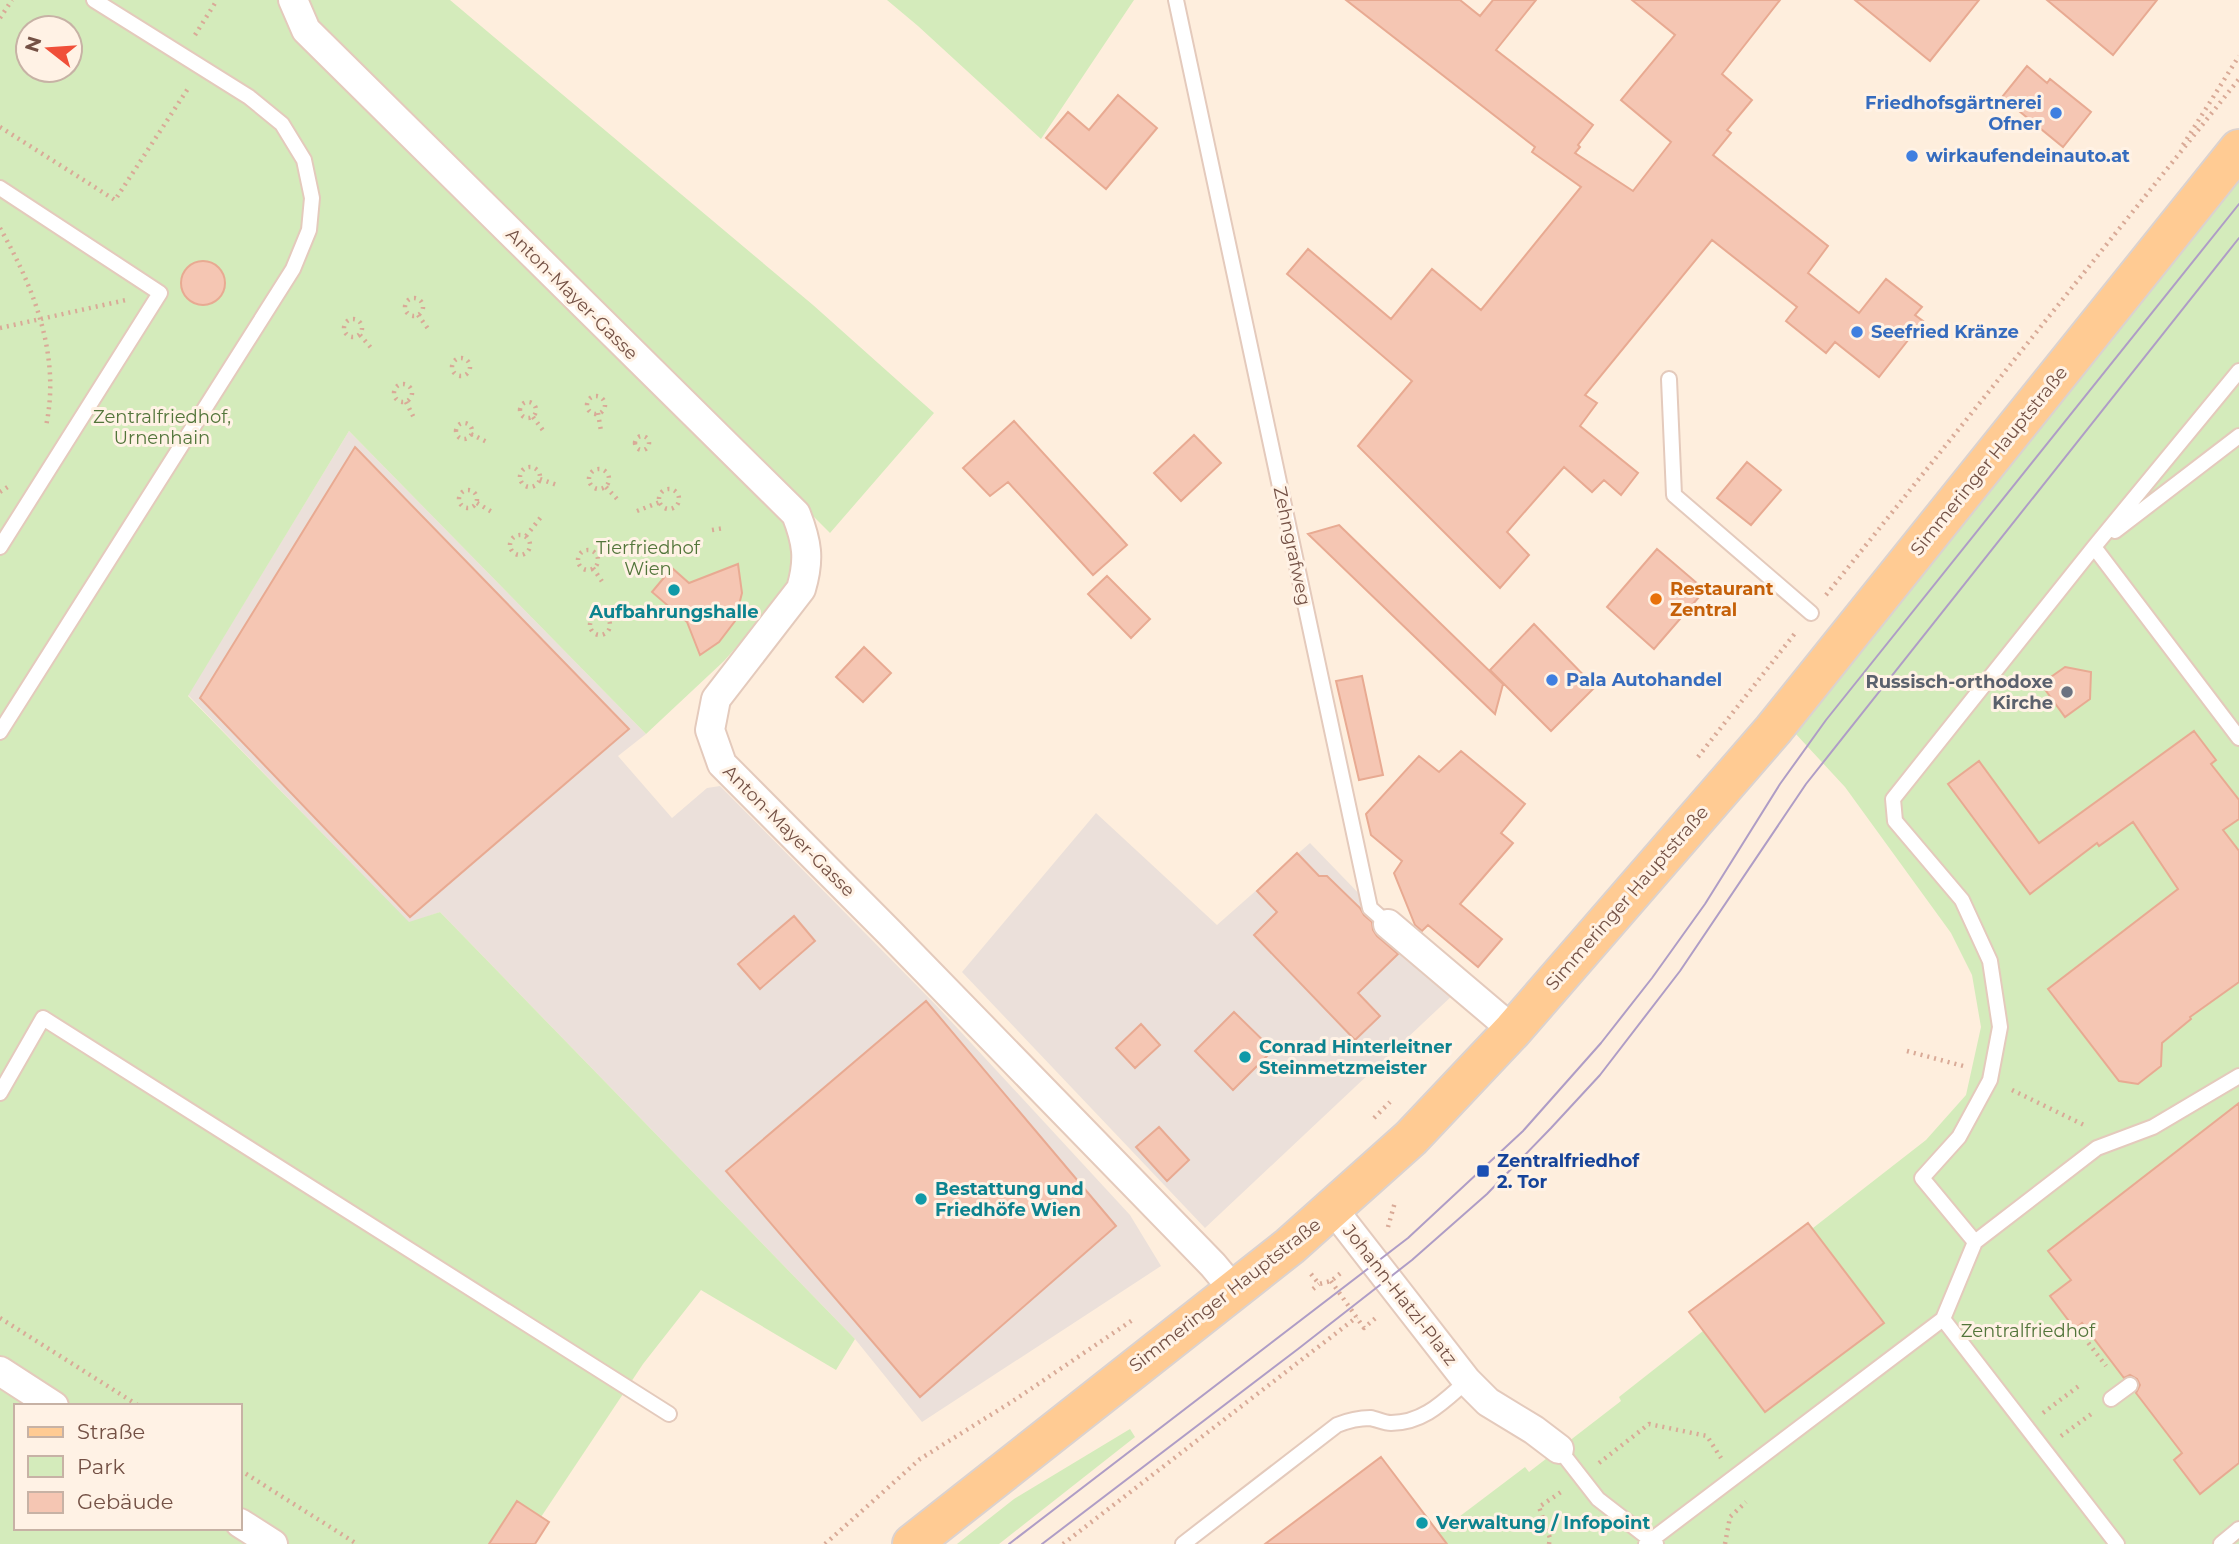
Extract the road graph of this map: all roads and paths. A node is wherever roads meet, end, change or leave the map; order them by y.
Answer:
1 (12, 0) edge
2 (93, 0) edge
3 (217, 0) edge
4 (292, 0) edge
5 (1175, 0) edge
6 (0, 18) edge
7 (181, 56) junction
8 (2239, 56) edge
9 (201, 69) junction
10 (2239, 79) edge
11 (0, 127) edge
12 (2239, 149) edge
13 (2174, 161) junction
14 (0, 188) edge
15 (0, 228) edge
16 (160, 293) junction
17 (418, 315) junction
18 (40, 319) junction
19 (0, 328) edge
20 (429, 330) dead end
21 (360, 335) junction
22 (372, 349) dead end
23 (470, 369) joint
24 (2239, 371) edge
25 (1669, 379) dead end
26 (406, 401) junction
27 (598, 413) junction
28 (533, 417) dead end
29 (414, 418) dead end
30 (601, 432) dead end
31 (545, 433) dead end
32 (471, 434) dead end
33 (2239, 436) edge
34 (43, 438) dead end
35 (489, 443) dead end
36 (641, 450) dead end
37 (640, 460) dead end
38 (540, 478) junction
39 (11, 484) dead end
40 (557, 485) dead end
41 (606, 486) junction
42 (0, 492) edge
43 (617, 499) dead end
44 (660, 502) junction
45 (477, 503) junction
46 (637, 511) dead end
47 (492, 512) dead end
48 (541, 517) dead end
49 (724, 528) dead end
50 (712, 530) dead end
51 (526, 536) junction
52 (0, 547) edge
53 (2094, 547) junction
54 (593, 568) junction
55 (603, 583) dead end
56 (620, 606) dead end
57 (1811, 613) junction
58 (607, 618) junction
59 (0, 732) edge
60 (2239, 738) edge
61 (1693, 764) dead end
62 (1388, 924) joint
63 (1513, 1030) junction
64 (1907, 1051) dead end
65 (2239, 1076) edge
66 (1990, 1080) junction
67 (0, 1093) edge
68 (1400, 1094) dead end
69 (1370, 1122) dead end
70 (2097, 1148) junction
71 (1333, 1209) junction
72 (1975, 1242) junction
73 (1331, 1281) dead end
74 (1319, 1284) dead end
75 (1233, 1289) junction
76 (1313, 1289) dead end
77 (1403, 1300) junction
78 (1357, 1317) junction
79 (0, 1318) edge
80 (1135, 1318) dead end
81 (1943, 1319) junction
82 (2086, 1328) dead end
83 (2106, 1366) dead end
84 (0, 1371) edge
85 (1467, 1381) junction
86 (2080, 1385) dead end
87 (2130, 1385) dead end
88 (2111, 1399) dead end
89 (51, 1404) edge
90 (135, 1404) edge
91 (2096, 1410) dead end
92 (669, 1414) dead end
93 (1649, 1424) dead end
94 (2025, 1426) junction
95 (2070, 1429) dead end
96 (1559, 1449) joint
97 (242, 1471) edge
98 (1734, 1477) junction
99 (242, 1524) edge
100 (2239, 1529) edge
101 (1651, 1543) edge
102 (273, 1544) edge
103 (358, 1544) edge
104 (825, 1544) edge
105 (912, 1544) edge
106 (1063, 1544) edge
107 (1183, 1544) edge
108 (2118, 1544) edge
109 (2221, 1544) edge

1 - 6 path
2 - 7 lane
3 - 7 path
4 - 75 street, Anton-Mayer-Gasse
5 - 62 lane, Zehngrafweg
7 - 9 lane
8 - 13 path
9 - 11 path
9 - 59 lane
10 - 13 path
12 - 63 main road, Simmeringer Hauptstraße
13 - 57 path
14 - 16 lane
15 - 18 path
16 - 18 path
16 - 52 lane
17 - 17 path
17 - 20 path
18 - 19 path
18 - 34 path
21 - 21 path
21 - 22 path
23 - 23 path
24 - 53 lane
25 - 57 lane
26 - 26 path
26 - 29 path
27 - 27 path
27 - 30 path
28 - 31 path
32 - 35 path
33 - 53 lane
36 - 37 path
38 - 38 path
38 - 40 path
39 - 42 path
41 - 41 path
41 - 43 path
44 - 44 path
44 - 46 path
45 - 45 path
45 - 47 path
48 - 51 path
49 - 50 path
51 - 51 path
53 - 60 lane
53 - 66 lane
54 - 54 path
54 - 55 path
56 - 58 path
57 - 61 path
58 - 58 path
62 - 63 street, Zehngrafweg
63 - 71 main road, Simmeringer Hauptstraße
64 - 66 path
65 - 70 lane
66 - 70 path
66 - 72 lane
67 - 92 lane
68 - 69 path
70 - 72 lane
71 - 75 main road, Simmeringer Hauptstraße
71 - 77 street, Johann-Hatzl-Platz
72 - 81 lane
73 - 78 path
74 - 76 path
75 - 105 main road, Simmeringer Hauptstraße
77 - 78 path
77 - 85 street, Johann-Hatzl-Platz
78 - 106 path
79 - 90 path
80 - 104 path
81 - 94 lane
81 - 98 lane
82 - 83 path
84 - 89 street
85 - 96 street, Johann-Hatzl-Platz
85 - 107 lane, Johann-Hatzl-Platz
86 - 94 path
87 - 88 lane
91 - 95 path
93 - 98 path
94 - 108 lane
96 - 101 lane
97 - 103 path
98 - 101 lane
99 - 102 street
100 - 109 lane

